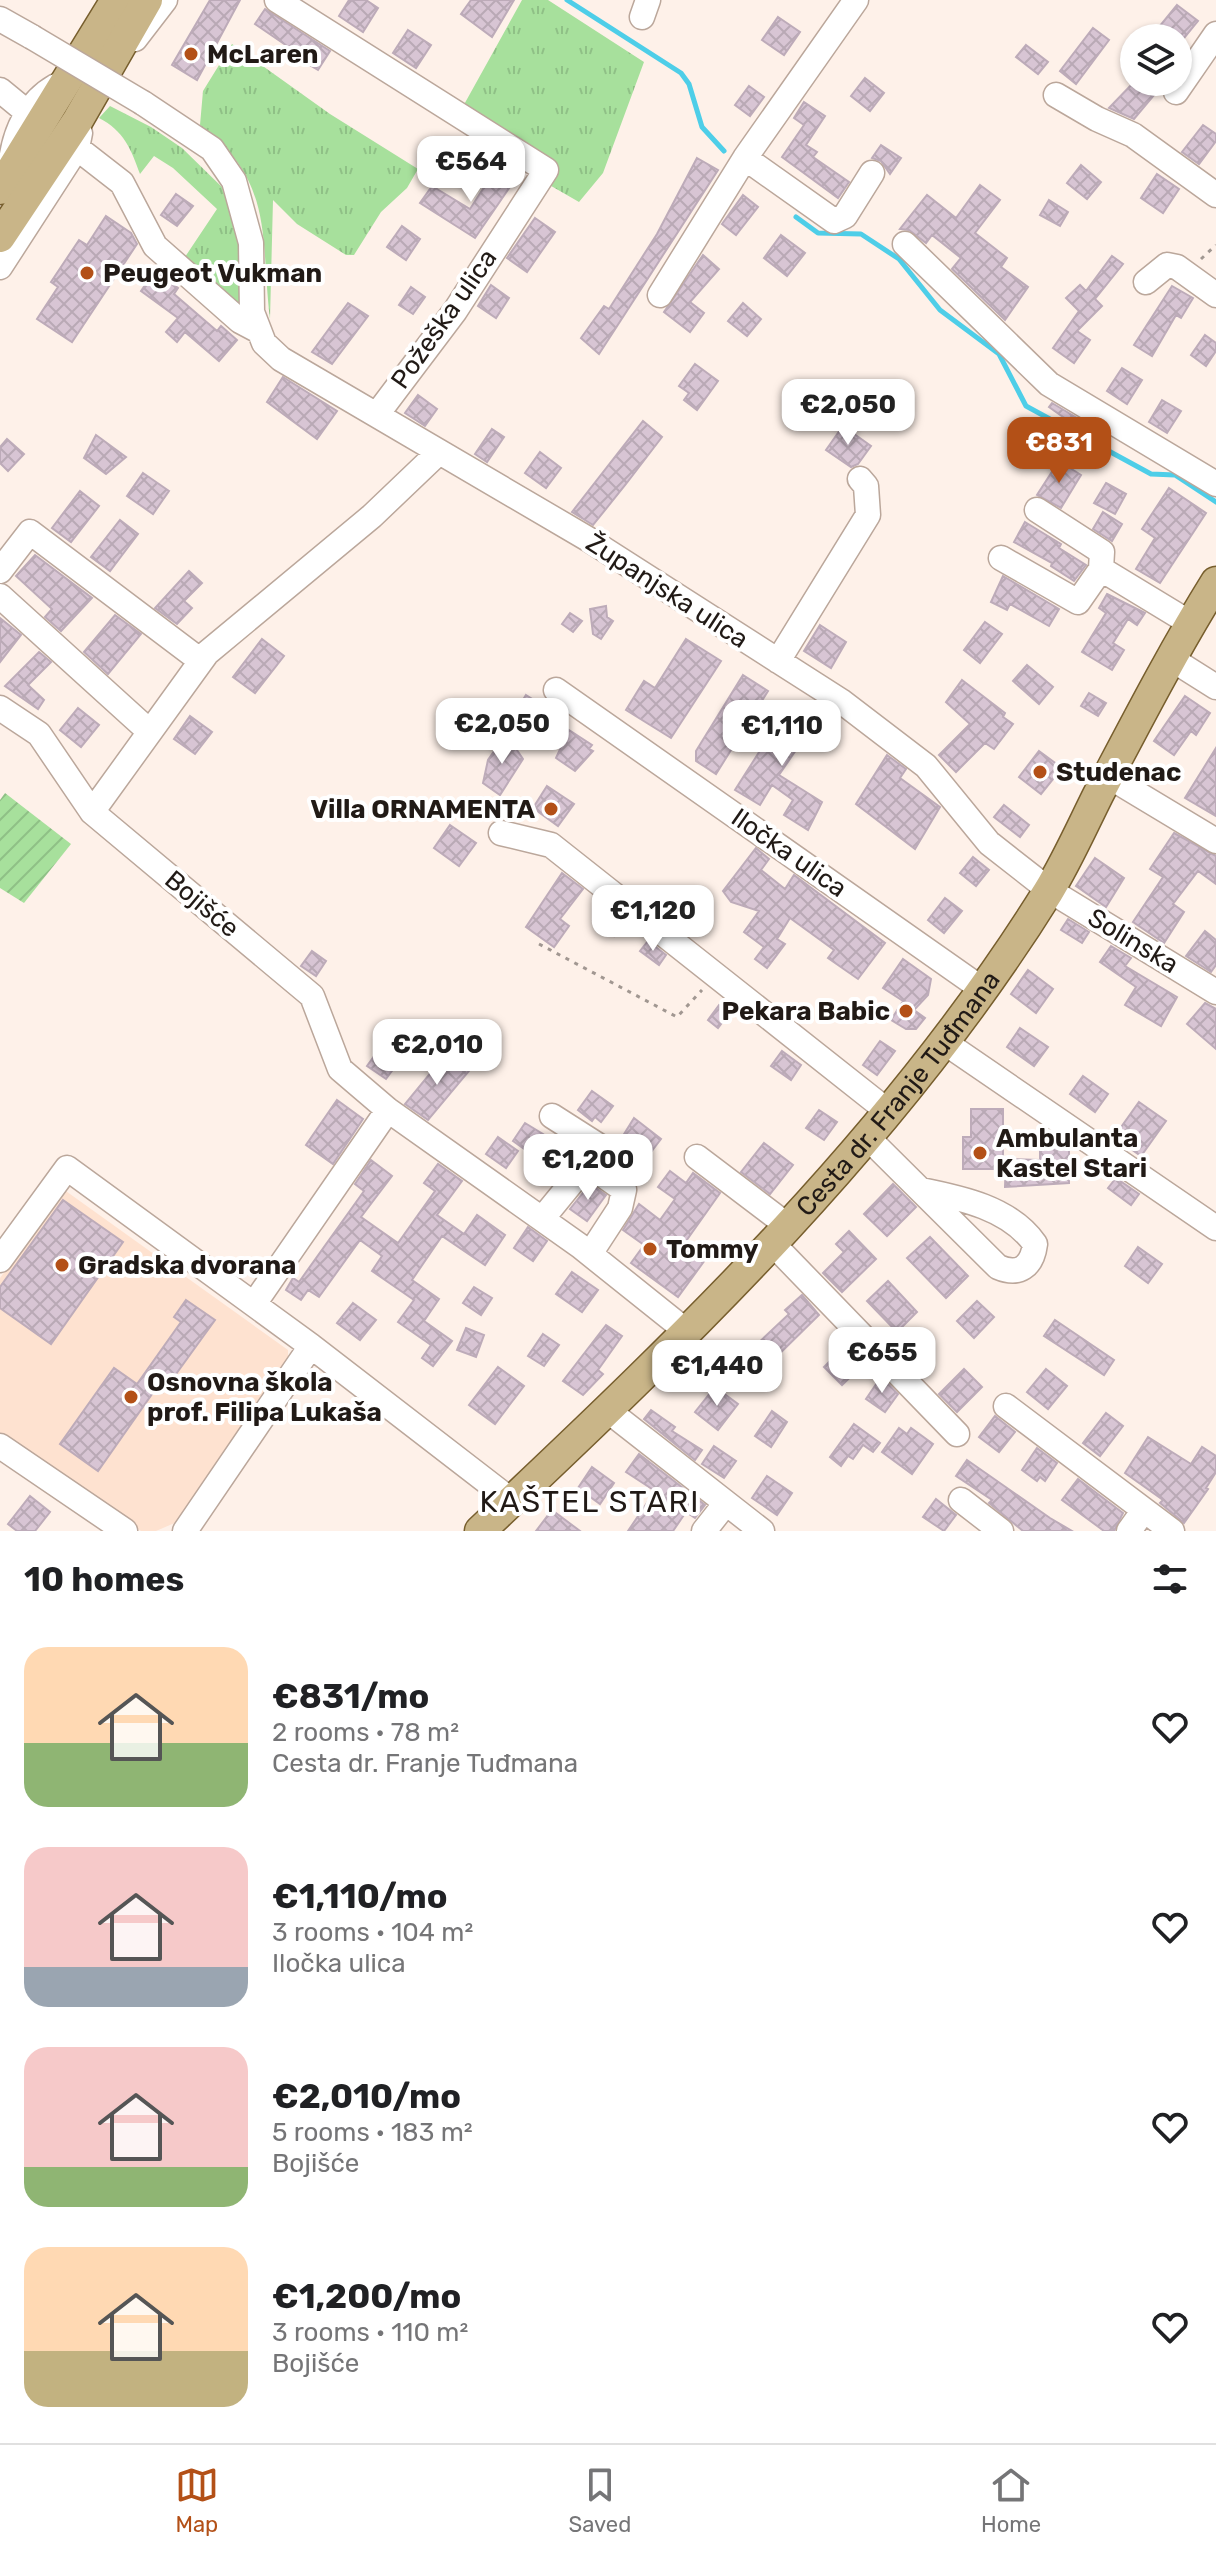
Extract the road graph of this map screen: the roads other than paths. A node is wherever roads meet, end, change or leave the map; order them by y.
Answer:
1 (116, 0) edge
2 (147, 0) edge
3 (165, 0) edge
4 (277, 0) edge
5 (856, 0) edge
6 (0, 19) edge
7 (1216, 34) edge
8 (117, 53) junction
9 (1192, 69) edge
10 (69, 80) junction
11 (0, 90) edge
12 (1056, 95) dead end
13 (28, 113) junction
14 (78, 134) junction
15 (745, 158) junction
16 (872, 173) dead end
17 (4, 183) edge
18 (1216, 195) edge
19 (0, 237) edge
20 (905, 244) dead end
21 (0, 267) edge
22 (1146, 282) dead end
23 (660, 295) dead end
24 (1216, 295) edge
25 (257, 330) junction
26 (378, 413) junction
27 (438, 453) junction
28 (860, 479) dead end
29 (1216, 484) edge
30 (1037, 510) dead end
31 (1001, 558) dead end
32 (1101, 569) junction
33 (0, 571) edge
34 (1216, 582) edge
35 (0, 596) edge
36 (1190, 623) junction
37 (1170, 658) junction
38 (201, 661) junction
39 (778, 661) junction
40 (1216, 687) edge
41 (556, 690) dead end
42 (0, 708) edge
43 (150, 732) junction
44 (1108, 776) junction
45 (92, 812) junction
46 (501, 833) dead end
47 (1216, 841) edge
48 (1049, 890) junction
49 (982, 989) junction
50 (1216, 992) edge
51 (944, 1042) junction
52 (388, 1110) junction
53 (890, 1113) junction
54 (552, 1116) dead end
55 (868, 1138) junction
56 (697, 1157) dead end
57 (587, 1164) junction
58 (921, 1190) dead end
59 (542, 1219) junction
60 (1216, 1228) edge
61 (780, 1235) junction
62 (590, 1254) junction
63 (0, 1260) edge
64 (254, 1304) junction
65 (685, 1330) junction
66 (311, 1346) junction
67 (1006, 1406) dead end
68 (606, 1409) junction
69 (957, 1434) dead end
70 (4, 1457) edge
71 (961, 1500) dead end
72 (512, 1501) junction
73 (726, 1503) junction
74 (1144, 1510) junction
75 (125, 1531) edge
76 (185, 1531) edge
77 (480, 1531) edge
78 (704, 1531) edge
79 (762, 1531) edge
80 (1001, 1531) edge
81 (1129, 1531) edge
82 (1172, 1531) edge

1 - 10 main road
2 - 8 main road
3 - 8 street
4 - 26 street, Požeška ulica
5 - 15 street
6 - 25 street, bridge
7 - 9 street
8 - 14 main road
10 - 13 street
10 - 17 main road
11 - 13 street
12 - 18 street
13 - 17 street
14 - 19 main road
14 - 21 street
14 - 25 street, Županjska ulica
15 - 16 street
15 - 23 street
20 - 29 street
22 - 24 street
25 - 26 street, Županjska ulica
26 - 27 street, Županjska ulica
27 - 38 street
27 - 39 street, Županjska ulica
28 - 39 street
30 - 32 street
31 - 32 street
32 - 36 street
33 - 38 street
34 - 36 main road, Cesta dr. Franje Tuđmana
35 - 43 street
36 - 37 main road, Cesta dr. Franje Tuđmana
37 - 40 street
37 - 44 main road, Cesta dr. Franje Tuđmana
38 - 43 street
39 - 48 street, Županjska ulica
41 - 49 street, Iločka ulica
42 - 45 street, Bojišće
43 - 45 street
44 - 47 street
44 - 48 main road, Cesta dr. Franje Tuđmana
45 - 52 street, Bojišće
46 - 53 street
48 - 49 main road, Cesta dr. Franje Tuđmana
48 - 50 street, Solinska
49 - 51 main road, Cesta dr. Franje Tuđmana
51 - 53 main road, Cesta dr. Franje Tuđmana
51 - 60 street
52 - 59 street, Bojišće
52 - 64 street
53 - 55 main road, Cesta dr. Franje Tuđmana
54 - 57 street
55 - 58 street
55 - 61 main road, Cesta dr. Franje Tuđmana
56 - 61 street
57 - 59 street
57 - 62 street
59 - 62 street, Bojišće
61 - 65 main road, Cesta dr. Franje Tuđmana
61 - 69 street
62 - 65 street, Bojišće
63 - 64 street
64 - 66 street
65 - 68 main road, Cesta dr. Franje Tuđmana
66 - 72 street
66 - 76 street
67 - 74 street
68 - 72 main road, Cesta dr. Franje Tuđmana
68 - 73 street
70 - 75 street
71 - 80 street
72 - 77 main road, Cesta dr. Franje Tuđmana
73 - 78 street
73 - 79 street
74 - 81 street
74 - 82 street

